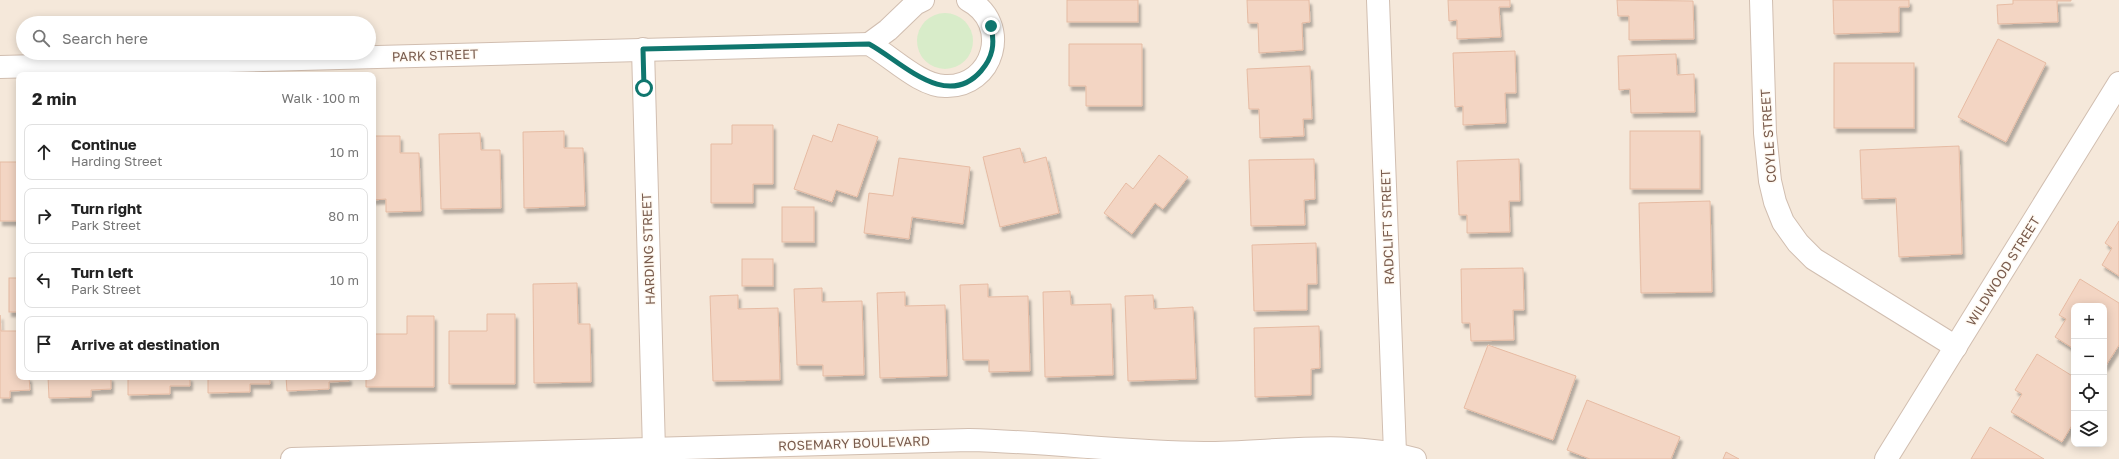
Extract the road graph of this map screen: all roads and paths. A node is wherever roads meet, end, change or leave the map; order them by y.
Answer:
1 (923, 0) edge
2 (968, 0) edge
3 (1378, 0) edge
4 (1761, 0) edge
5 (869, 44) junction
6 (643, 49) junction
7 (376, 56) edge
8 (227, 60) edge
9 (0, 66) edge
10 (2119, 83) edge
11 (1956, 347) junction
12 (654, 450) junction
13 (1206, 456) edge
14 (1405, 456) edge
15 (292, 459) edge
16 (1886, 459) edge

1 - 5 street
2 - 5 street, PARK STREET
3 - 14 street, RADCLIFT STREET
4 - 11 street, COYLE STREET
5 - 6 street, PARK STREET
6 - 7 street, PARK STREET
6 - 12 street, HARDING STREET
8 - 9 street, PARK STREET
10 - 11 street, WILDWOOD STREET
11 - 16 street, WILDWOOD STREET
12 - 13 street, ROSEMARY BOULEVARD
12 - 15 street, ROSEMARY BOULEVARD
13 - 14 street, ROSEMARY BOULEVARD

